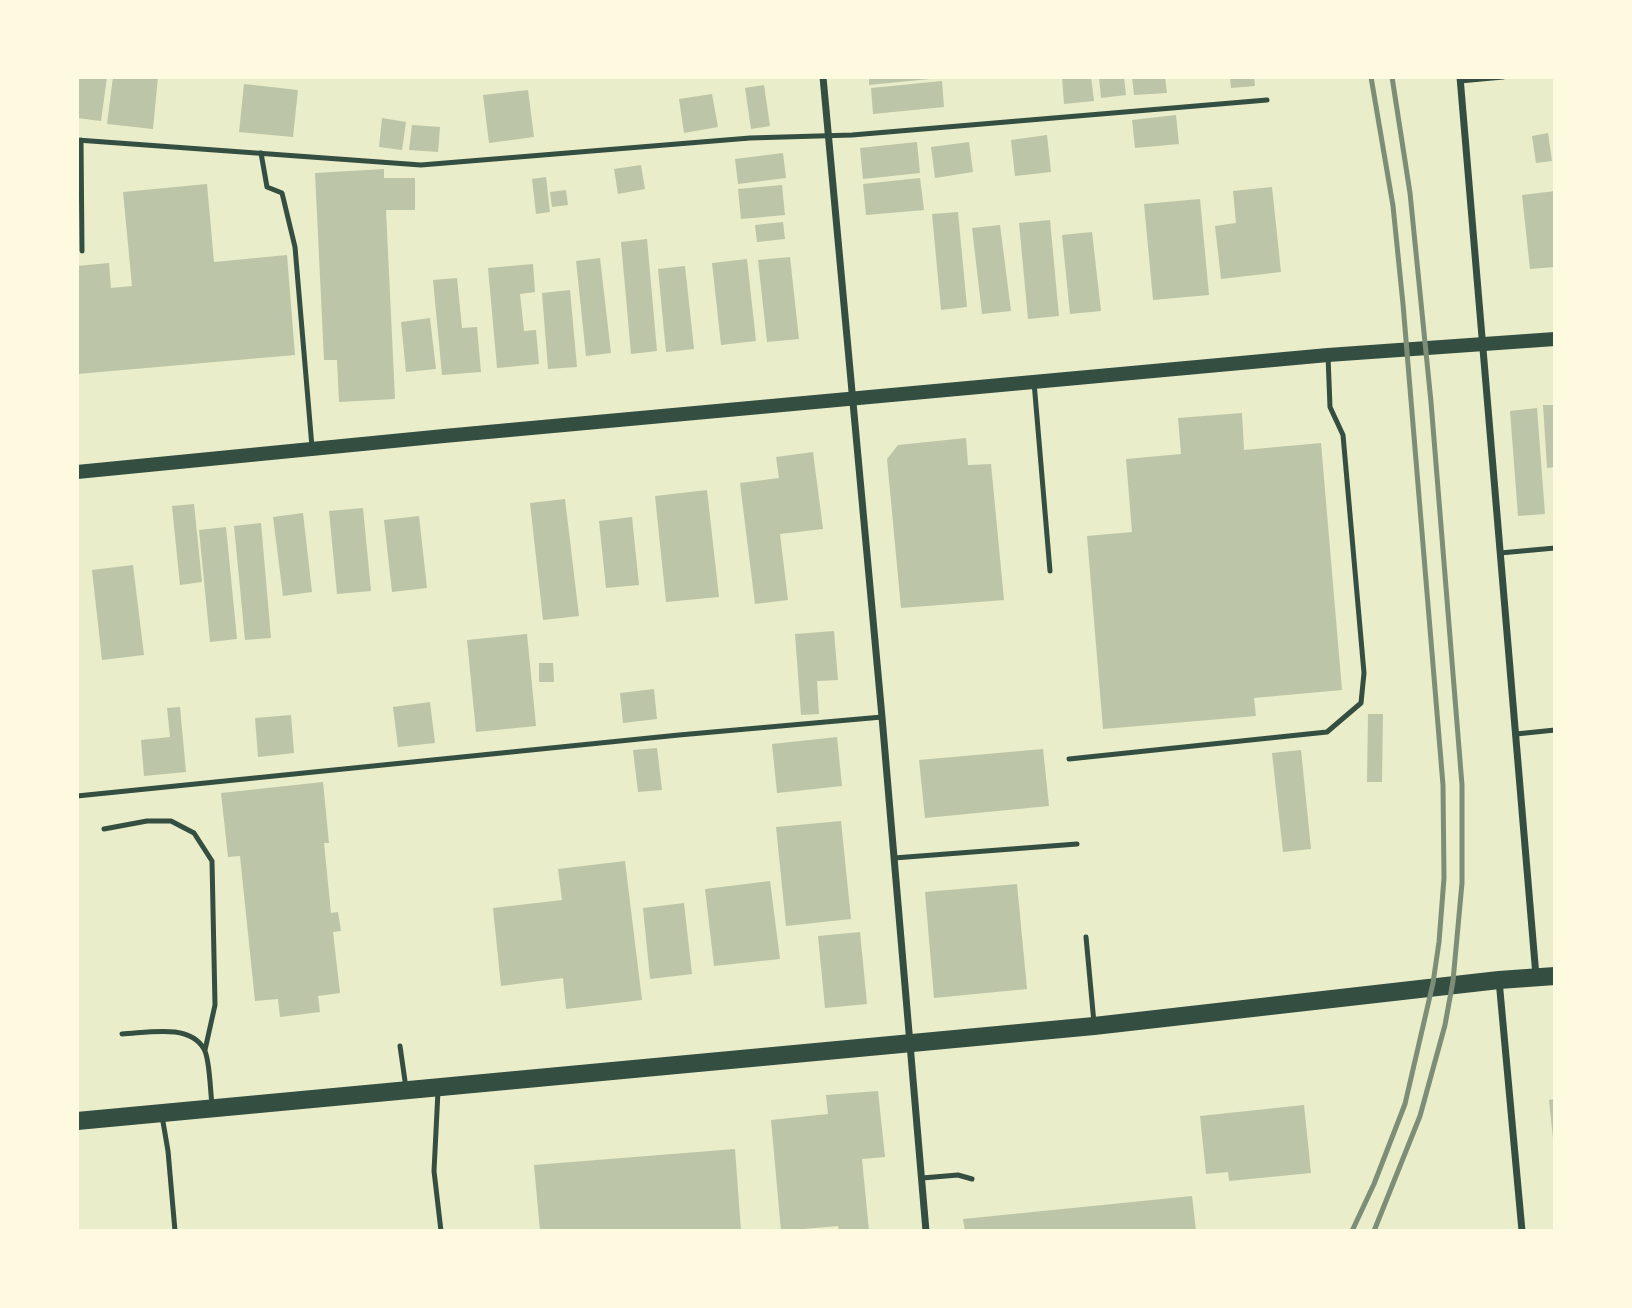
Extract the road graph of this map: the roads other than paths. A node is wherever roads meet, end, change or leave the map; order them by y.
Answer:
1 (823, 77) edge
2 (1503, 77) edge
3 (1460, 79) edge
4 (1267, 100) dead end
5 (828, 134) junction
6 (79, 140) edge
7 (261, 153) junction
8 (82, 251) dead end
9 (1555, 339) edge
10 (1482, 345) junction
11 (1328, 355) junction
12 (1034, 382) junction
13 (853, 399) junction
14 (312, 450) junction
15 (77, 472) edge
16 (1555, 548) edge
17 (1500, 553) junction
18 (1050, 571) dead end
19 (882, 717) junction
20 (1555, 730) edge
21 (1516, 733) junction
22 (1069, 759) dead end
23 (77, 796) edge
24 (104, 829) dead end
25 (1077, 844) dead end
26 (894, 858) junction
27 (1086, 937) dead end
28 (1555, 976) edge
29 (1536, 977) junction
30 (1499, 979) junction
31 (1094, 1027) junction
32 (122, 1034) dead end
33 (909, 1044) junction
34 (400, 1046) dead end
35 (205, 1050) junction
36 (438, 1088) junction
37 (407, 1090) junction
38 (212, 1108) junction
39 (161, 1113) junction
40 (77, 1121) edge
41 (922, 1178) junction
42 (972, 1179) dead end
43 (175, 1231) edge
44 (440, 1231) edge
45 (926, 1231) edge
46 (1522, 1231) edge

1 - 5 street
2 - 3 lane
3 - 10 street
4 - 5 lane
5 - 7 lane
5 - 13 street
6 - 7 lane
6 - 8 lane
7 - 14 lane
9 - 10 main road
10 - 11 main road
10 - 17 street
11 - 12 main road
11 - 22 lane
12 - 13 main road
12 - 18 lane
13 - 14 main road
13 - 19 street
14 - 15 main road
16 - 17 lane
17 - 21 street
19 - 23 lane
19 - 26 street
20 - 21 lane
21 - 29 street
24 - 35 lane
25 - 26 lane
26 - 33 street
27 - 31 lane
28 - 29 main road
29 - 30 main road
30 - 31 main road
30 - 46 street
31 - 33 main road
32 - 35 lane
33 - 36 main road
33 - 41 street
34 - 37 lane
35 - 38 lane
36 - 37 main road
36 - 44 lane
37 - 38 main road
38 - 39 main road
39 - 40 main road
39 - 43 lane
41 - 42 lane
41 - 45 street

